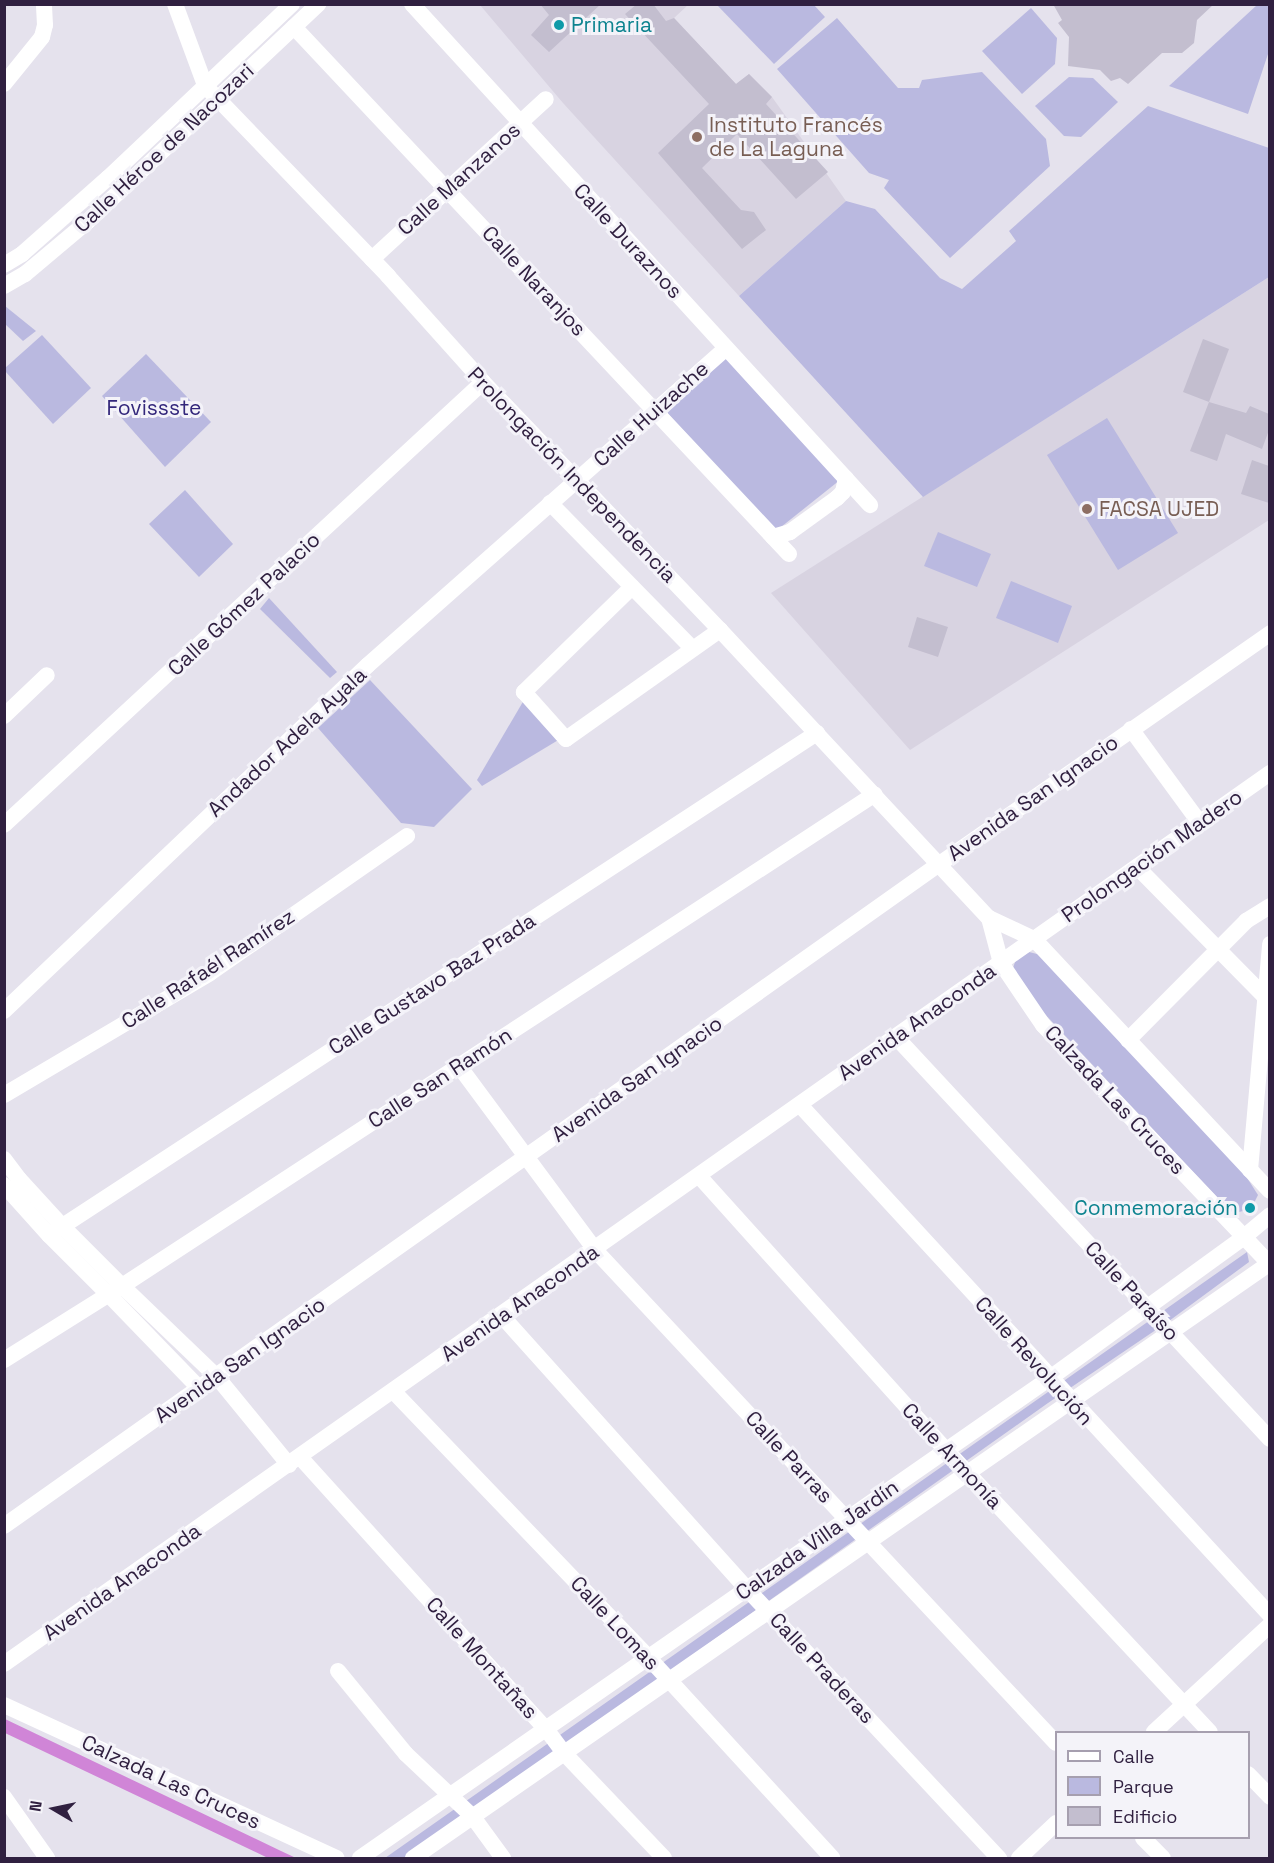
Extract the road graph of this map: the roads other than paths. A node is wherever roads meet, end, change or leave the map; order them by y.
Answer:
1 (44, 4) edge
2 (175, 4) edge
3 (318, 4) edge
4 (412, 4) edge
5 (283, 7) edge
6 (294, 27) junction
7 (4, 84) edge
8 (205, 85) junction
9 (217, 98) junction
10 (546, 99) dead end
11 (520, 123) junction
12 (448, 189) junction
13 (372, 259) junction
14 (4, 265) edge
15 (4, 286) edge
16 (726, 348) junction
17 (483, 382) junction
18 (654, 410) junction
19 (846, 478) junction
20 (576, 481) junction
21 (550, 502) junction
22 (870, 504) dead end
23 (773, 537) junction
24 (789, 554) dead end
25 (632, 587) junction
26 (720, 630) junction
27 (1269, 633) edge
28 (693, 649) junction
29 (47, 675) dead end
30 (4, 716) edge
31 (1131, 729) junction
32 (816, 733) junction
33 (1269, 773) edge
34 (874, 794) junction
35 (1200, 822) junction
36 (4, 825) edge
37 (407, 836) dead end
38 (939, 865) junction
39 (1137, 867) junction
40 (1269, 906) edge
41 (989, 918) junction
42 (1034, 939) junction
43 (1269, 944) edge
44 (1218, 950) junction
45 (1001, 963) junction
46 (1265, 997) junction
47 (4, 1011) edge
48 (1266, 1022) edge
49 (896, 1037) junction
50 (1128, 1040) junction
51 (459, 1066) junction
52 (4, 1095) edge
53 (800, 1105) junction
54 (526, 1158) junction
55 (4, 1159) edge
56 (1250, 1170) junction
57 (699, 1176) junction
58 (4, 1185) edge
59 (1269, 1191) edge
60 (1269, 1215) edge
61 (55, 1231) junction
62 (1244, 1237) junction
63 (594, 1250) junction
64 (1269, 1264) edge
65 (116, 1291) junction
66 (1146, 1306) junction
67 (502, 1316) junction
68 (1171, 1332) junction
69 (4, 1360) edge
70 (217, 1377) junction
71 (1050, 1378) junction
72 (200, 1389) junction
73 (394, 1392) junction
74 (1071, 1402) junction
75 (1269, 1439) edge
76 (946, 1450) junction
77 (294, 1461) junction
78 (968, 1473) junction
79 (848, 1519) junction
80 (4, 1526) edge
81 (870, 1542) junction
82 (747, 1588) junction
83 (769, 1611) junction
84 (1269, 1615) edge
85 (1269, 1625) edge
86 (648, 1658) junction
87 (4, 1664) edge
88 (338, 1671) dead end
89 (669, 1681) junction
90 (4, 1705) edge
91 (1184, 1705) junction
92 (546, 1729) junction
93 (1155, 1731) edge
94 (1209, 1731) edge
95 (1055, 1742) edge
96 (564, 1754) junction
97 (1250, 1776) edge
98 (450, 1796) junction
99 (4, 1797) edge
100 (1269, 1797) edge
101 (473, 1817) junction
102 (1055, 1824) edge
103 (1144, 1839) edge
104 (47, 1858) edge
105 (337, 1858) edge
106 (360, 1858) edge
107 (413, 1858) edge
108 (503, 1858) edge
109 (664, 1858) edge
110 (832, 1858) edge
111 (999, 1858) edge
112 (1019, 1858) edge
113 (1163, 1858) edge

1 - 7 street
2 - 8 street
3 - 6 street, Calle Héroe de Nacozari
4 - 11 street, Calle Duraznos
5 - 8 street, Calle Héroe de Nacozari
6 - 9 street, Calle Héroe de Nacozari
6 - 12 street, Calle Naranjos
8 - 9 street, Prolongación Independencia
8 - 14 street, Calle Héroe de Nacozari
9 - 13 street, Prolongación Independencia
9 - 15 street, Calle Héroe de Nacozari
10 - 11 street, Calle Manzanos
11 - 12 street, Calle Manzanos
11 - 16 street, Calle Duraznos
12 - 13 street, Calle Manzanos
12 - 18 street, Calle Naranjos
13 - 17 street, Prolongación Independencia
16 - 18 street, Calle Huizache
16 - 19 street, Calle Duraznos
17 - 20 street, Prolongación Independencia
17 - 36 street, Calle Gómez Palacio
18 - 20 street, Calle Huizache
18 - 23 street, Calle Naranjos
19 - 22 street, Calle Duraznos
19 - 23 street
20 - 21 street, Andador Adela Ayala
20 - 26 street, Prolongación Independencia
21 - 25 street
21 - 47 street, Andador Adela Ayala
23 - 24 street, Calle Naranjos
25 - 28 street
25 - 28 street
26 - 28 street
26 - 32 street, Prolongación Independencia
27 - 31 street, Avenida San Ignacio
29 - 30 street
31 - 35 street
31 - 38 street, Avenida San Ignacio
32 - 34 street, Prolongación Independencia
32 - 61 street, Calle Gustavo Baz Prada
33 - 35 street, Prolongación Madero
34 - 38 street, Prolongación Independencia
34 - 51 street, Calle San Ramón
35 - 39 street, Prolongación Madero
37 - 52 street, Calle Rafaél Ramírez
38 - 41 street, Calzada Las Cruces
38 - 54 street, Avenida San Ignacio
39 - 42 street, Prolongación Madero
39 - 44 street
40 - 44 street
41 - 42 street, Calzada Las Cruces
41 - 45 street, Calzada Las Cruces
42 - 45 street, Avenida Anaconda
42 - 50 street, Calzada Las Cruces
43 - 46 street
44 - 46 street
44 - 50 street
45 - 49 street, Avenida Anaconda
45 - 62 street, Calzada Las Cruces
46 - 48 street
48 - 56 street
49 - 53 street, Avenida Anaconda
49 - 66 street, Calle Paraíso
50 - 56 street, Calzada Las Cruces
51 - 54 street, Calle Parras
51 - 65 street, Calle San Ramón
53 - 57 street, Avenida Anaconda
53 - 71 street, Calle Revolución
54 - 63 street, Calle Parras
54 - 70 street, Avenida San Ignacio
55 - 61 street
56 - 59 street, Calzada Las Cruces
57 - 63 street, Avenida Anaconda
57 - 76 street, Calle Armonía
58 - 61 street
60 - 62 street, Calzada Villa Jardín
61 - 65 street
62 - 64 street, Calzada Las Cruces
62 - 66 street, Calzada Villa Jardín
63 - 67 street, Avenida Anaconda
63 - 79 street, Calle Parras
64 - 68 street, Calzada Villa Jardín
65 - 69 street, Calle San Ramón
65 - 70 street, Calle Montañas
65 - 72 street
66 - 68 street, Calle Paraíso
66 - 71 street, Calzada Villa Jardín
67 - 73 street, Avenida Anaconda
67 - 82 street, Calle Praderas
68 - 74 street, Calzada Villa Jardín
68 - 75 street, Calle Paraíso
70 - 72 street, Avenida San Ignacio
70 - 77 street, Calle Montañas
71 - 74 street, Calle Revolución
71 - 76 street, Calzada Villa Jardín
72 - 80 street, Avenida San Ignacio
73 - 77 street, Avenida Anaconda
73 - 86 street, Calle Lomas
74 - 78 street, Calzada Villa Jardín
74 - 84 street, Calle Revolución
76 - 78 street, Calle Armonía
76 - 79 street, Calzada Villa Jardín
77 - 87 street, Avenida Anaconda
77 - 92 street, Calle Montañas
78 - 81 street, Calzada Villa Jardín
78 - 91 street, Calle Armonía
79 - 81 street, Calle Parras
79 - 82 street, Calzada Villa Jardín
81 - 83 street, Calzada Villa Jardín
81 - 95 street, Calle Parras
82 - 83 street, Calle Praderas
82 - 86 street, Calzada Villa Jardín
83 - 89 street, Calzada Villa Jardín
83 - 111 street, Calle Praderas
85 - 91 street
86 - 89 street, Calle Lomas
86 - 92 street, Calzada Villa Jardín
88 - 98 street
89 - 96 street, Calzada Villa Jardín
89 - 110 street, Calle Lomas
90 - 105 street, Calzada Las Cruces
91 - 93 street
91 - 94 street, Calle Armonía
92 - 96 street, Calle Montañas
92 - 98 street, Calzada Villa Jardín
96 - 101 street, Calzada Villa Jardín
96 - 109 street, Calle Montañas
97 - 100 street
98 - 101 street
98 - 106 street, Calzada Villa Jardín
99 - 104 street
101 - 107 street, Calzada Villa Jardín
101 - 108 street
102 - 112 street
103 - 113 street

